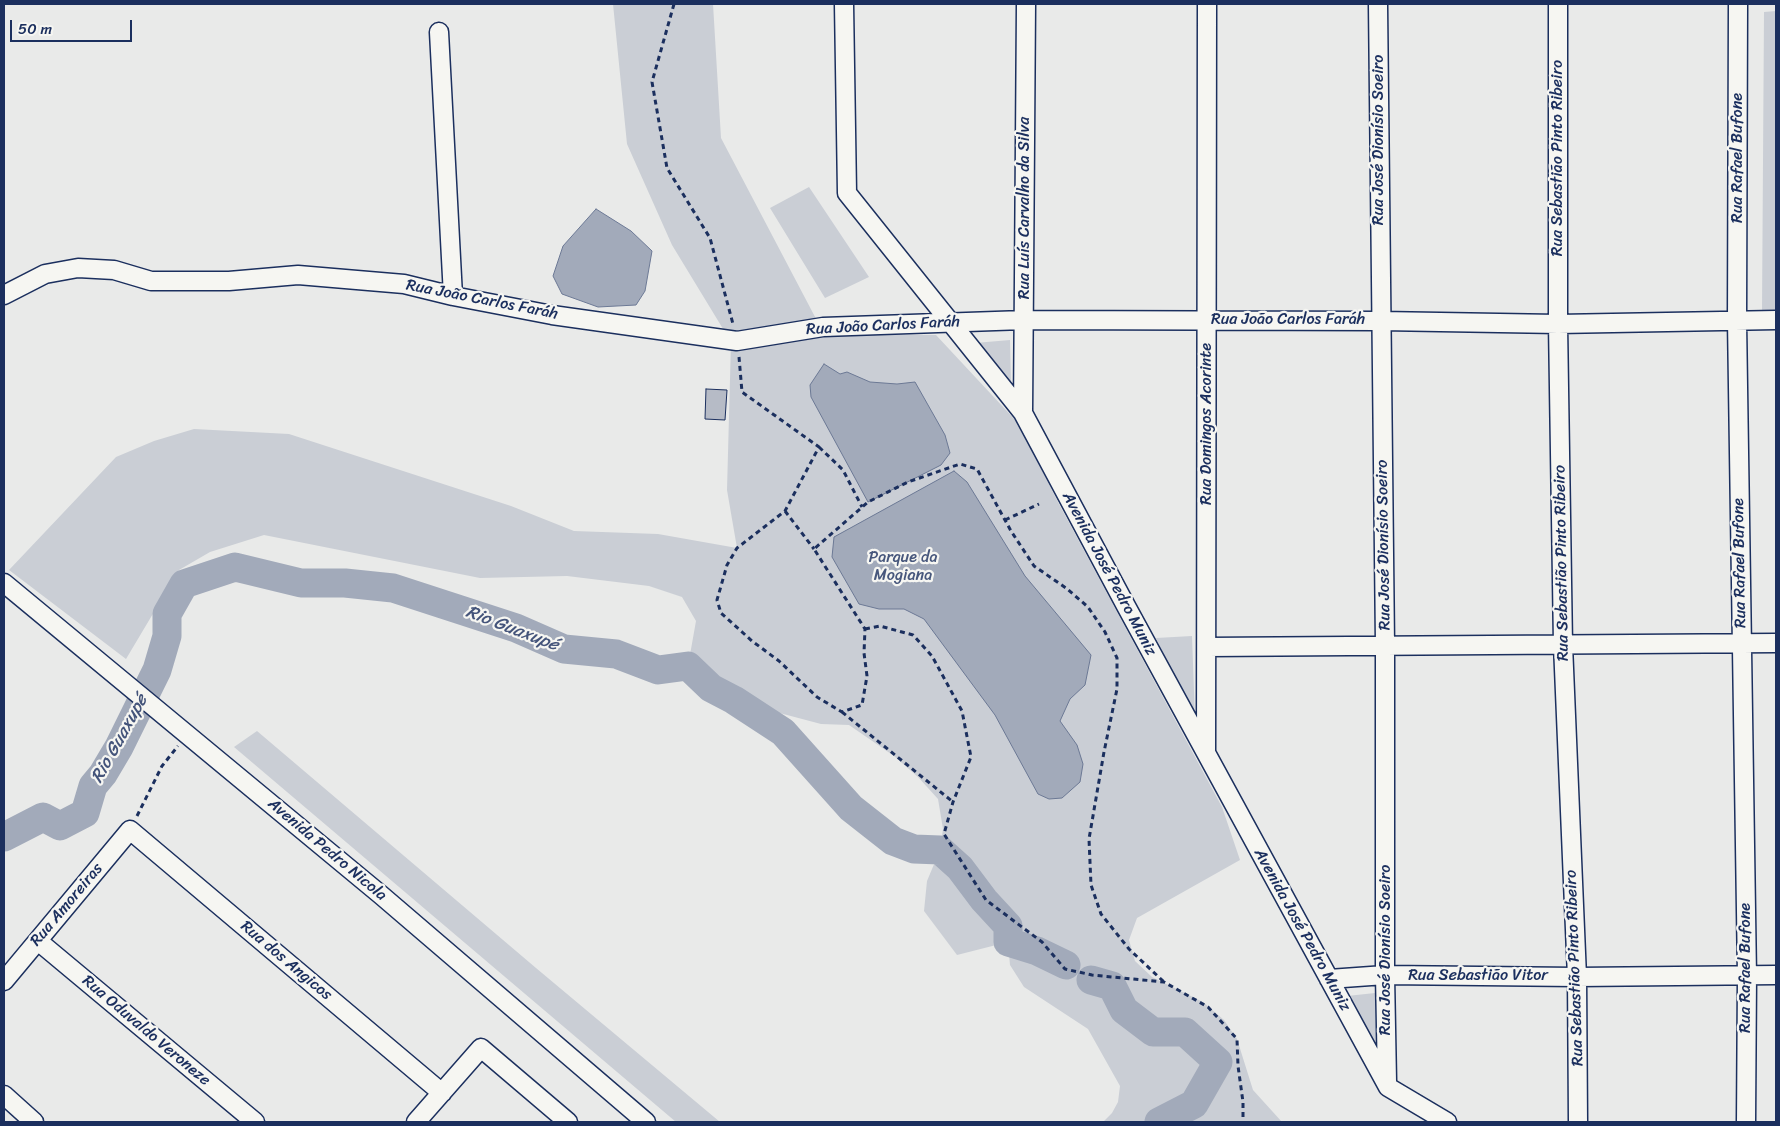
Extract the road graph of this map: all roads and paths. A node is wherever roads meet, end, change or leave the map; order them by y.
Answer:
1 (674, 4) edge
2 (844, 4) edge
3 (1026, 4) edge
4 (1207, 4) edge
5 (1378, 4) edge
6 (1558, 4) edge
7 (1738, 4) edge
8 (438, 32) dead end
9 (4, 295) edge
10 (453, 296) junction
11 (1024, 320) junction
12 (1207, 320) junction
13 (1381, 320) junction
14 (1776, 320) edge
15 (1737, 321) junction
16 (950, 322) junction
17 (1558, 324) junction
18 (737, 341) junction
19 (1023, 413) junction
20 (819, 447) junction
21 (1038, 504) dead end
22 (862, 508) junction
23 (786, 511) junction
24 (1005, 520) junction
25 (814, 549) junction
26 (4, 583) edge
27 (865, 629) junction
28 (1741, 643) junction
29 (1776, 643) edge
30 (1386, 645) junction
31 (1563, 645) junction
32 (1206, 648) junction
33 (842, 712) junction
34 (188, 734) junction
35 (1206, 754) junction
36 (953, 802) junction
37 (130, 830) junction
38 (38, 940) junction
39 (1385, 975) junction
40 (1776, 975) edge
41 (1747, 976) junction
42 (1577, 977) junction
43 (1329, 979) junction
44 (4, 981) edge
45 (1164, 982) junction
46 (1388, 1086) junction
47 (442, 1093) junction
48 (4, 1095) edge
49 (34, 1122) edge
50 (255, 1122) edge
51 (416, 1122) edge
52 (568, 1122) edge
53 (646, 1122) edge
54 (1242, 1122) edge
55 (1447, 1122) edge
56 (1578, 1122) edge
57 (1746, 1122) edge

1 - 18 path
2 - 16 street, Avenida José Pedro Muniz
3 - 11 street, Rua Luís Carvalho da Silva
4 - 12 street, Rua Domingos Acorinte
5 - 13 street, Rua José Dionísio Soeiro
6 - 17 street, Rua Sebastião Pinto Ribeiro
7 - 15 street, Rua Rafael Bufone
8 - 10 street
9 - 10 street, Rua João Carlos Faráh
10 - 18 street, Rua João Carlos Faráh
11 - 12 street, Rua João Carlos Faráh
11 - 16 street, Rua João Carlos Faráh
11 - 19 street, Rua Luís Carvalho da Silva
12 - 13 street, Rua João Carlos Faráh
12 - 32 street, Rua Domingos Acorinte
13 - 17 street, Rua João Carlos Faráh
13 - 30 street, Rua José Dionísio Soeiro
14 - 15 street, Rua João Carlos Faráh
15 - 17 street, Rua João Carlos Faráh
15 - 28 street, Rua Rafael Bufone
16 - 18 street, Rua João Carlos Faráh
16 - 19 street, Avenida José Pedro Muniz
17 - 31 street, Rua Sebastião Pinto Ribeiro
18 - 20 path
19 - 35 street, Avenida José Pedro Muniz
20 - 22 path
20 - 23 path
21 - 24 path
22 - 24 path
22 - 25 path
23 - 25 path
23 - 33 path
24 - 45 path
25 - 27 path
26 - 34 street, Avenida Pedro Nicola
27 - 33 path
27 - 36 path
28 - 29 street
28 - 31 street
28 - 41 street, Rua Rafael Bufone
30 - 31 street
30 - 32 street
30 - 39 street, Rua José Dionísio Soeiro
31 - 42 street, Rua Sebastião Pinto Ribeiro
32 - 35 street, Rua Domingos Acorinte
33 - 36 path
34 - 37 path
34 - 53 street, Avenida Pedro Nicola
35 - 43 street, Avenida José Pedro Muniz
36 - 45 path
37 - 38 street, Rua Amoreiras
37 - 47 street, Rua dos Angicos
38 - 44 street, Rua Amoreiras
38 - 50 street, Rua Oduvaldo Veroneze
39 - 42 street, Rua Sebastião Vitor
39 - 43 street, Rua Sebastião Vitor
39 - 46 street, Rua José Dionísio Soeiro
40 - 41 street, Rua Sebastião Vitor
41 - 42 street, Rua Sebastião Vitor
41 - 57 street, Rua Rafael Bufone
42 - 56 street, Rua Sebastião Pinto Ribeiro
43 - 46 street, Avenida José Pedro Muniz
45 - 54 path
46 - 55 street, Avenida José Pedro Muniz
47 - 51 street
47 - 52 street
48 - 49 street

